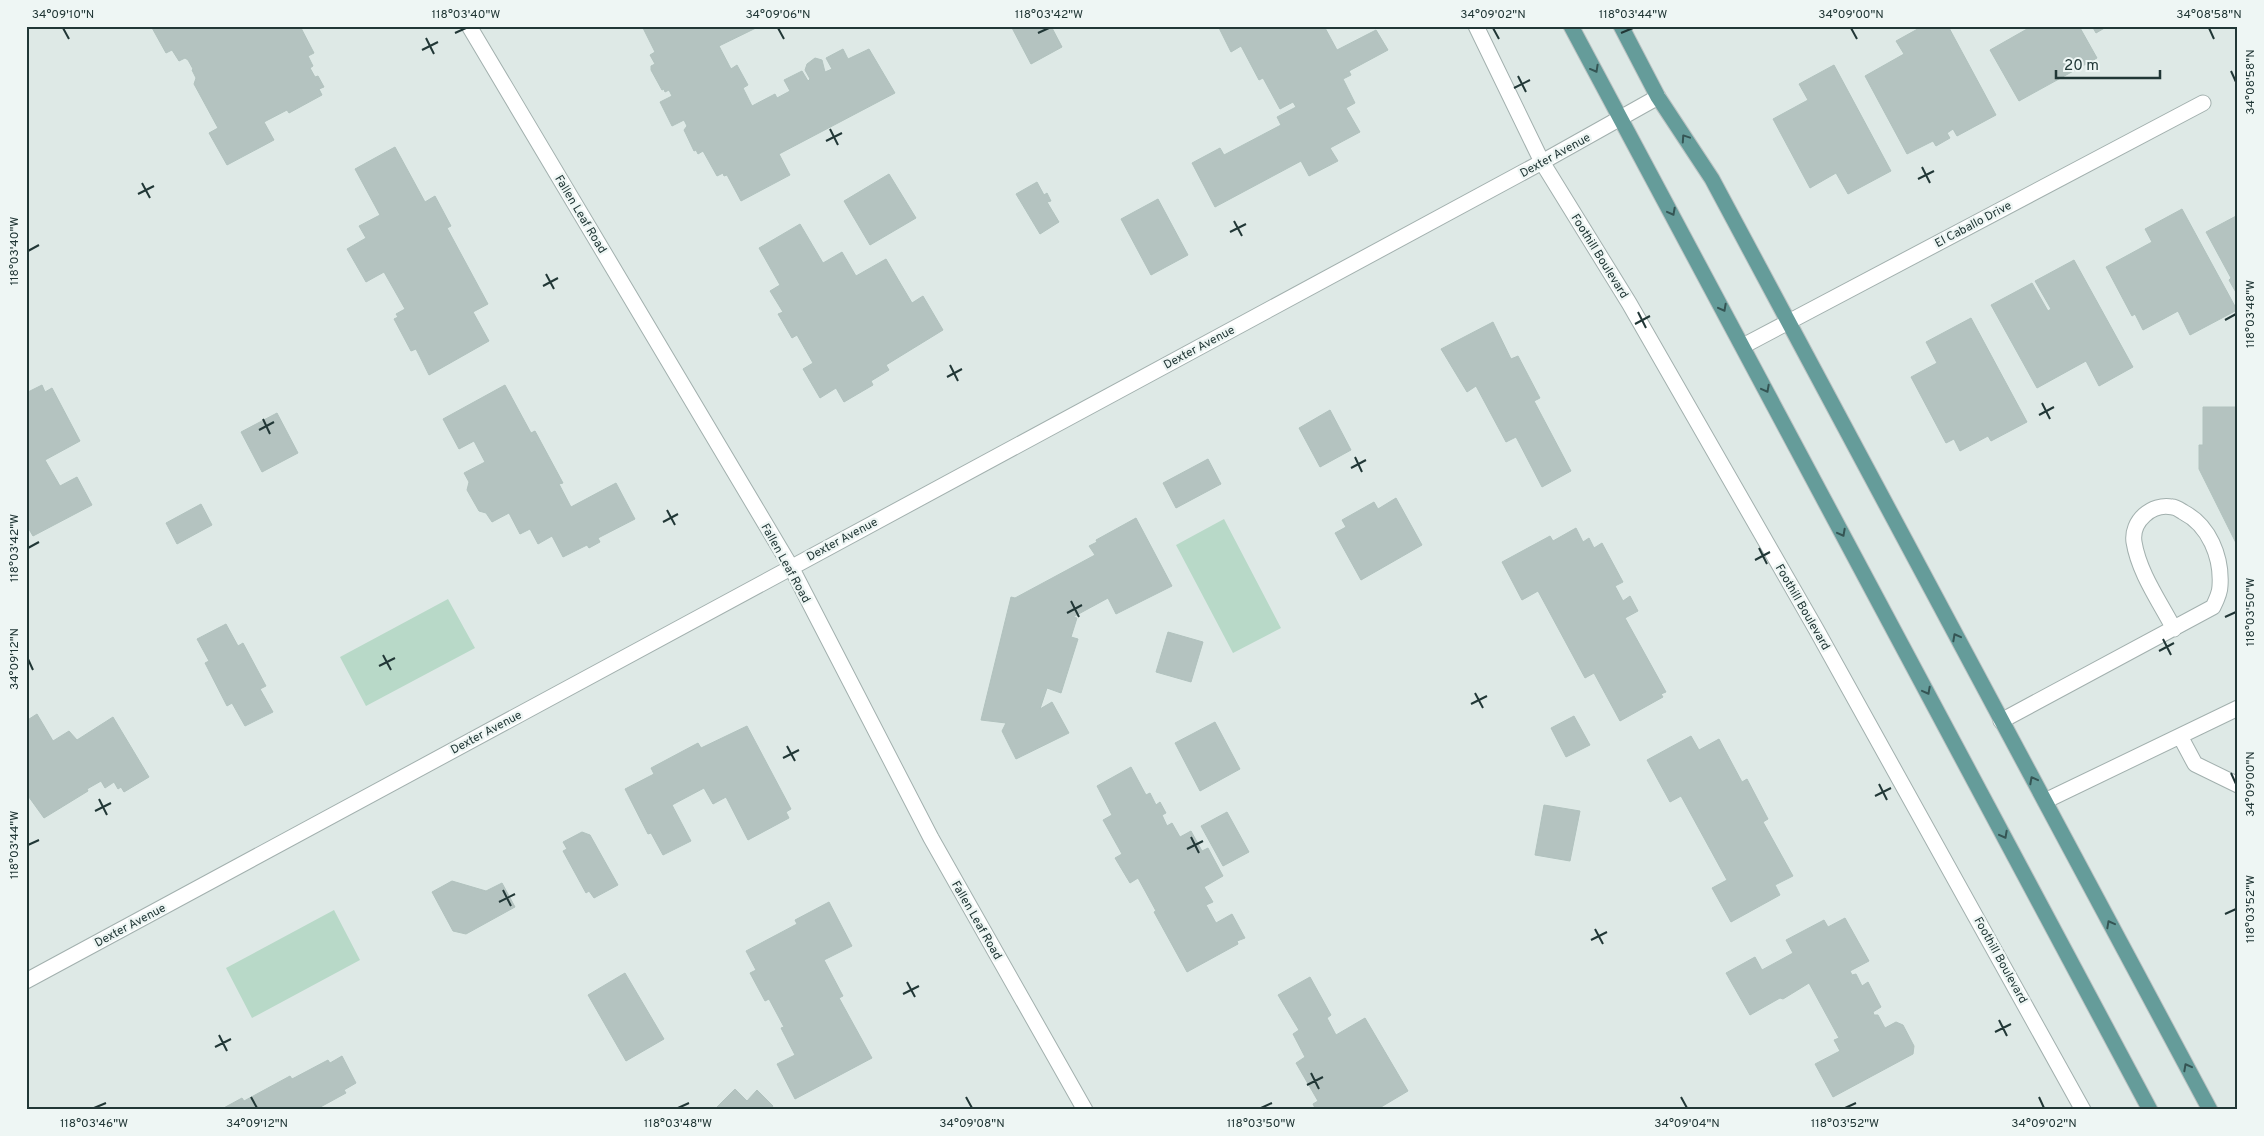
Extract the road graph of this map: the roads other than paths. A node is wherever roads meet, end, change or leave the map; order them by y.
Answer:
1 (469, 26) edge
2 (1476, 26) edge
3 (1571, 26) edge
4 (1621, 26) edge
5 (1658, 97) junction
6 (2203, 103) dead end
7 (1621, 117) junction
8 (1542, 162) junction
9 (1788, 322) junction
10 (1743, 346) junction
11 (790, 567) junction
12 (2174, 628) junction
13 (2238, 708) edge
14 (2001, 720) junction
15 (2180, 736) junction
16 (2238, 785) edge
17 (2044, 802) junction
18 (26, 982) edge
19 (1085, 1110) edge
20 (2084, 1110) edge
21 (2150, 1110) edge
22 (2210, 1110) edge

1 - 11 street, Fallen Leaf Road
2 - 8 street, Foothill Boulevard
3 -> 7 main road
4 - 5 main road
5 - 7 street, Dexter Avenue
9 -> 5 main road
6 - 9 street, El Caballo Drive
7 - 8 street, Dexter Avenue
7 -> 10 main road
8 - 11 street, Dexter Avenue
8 - 20 street, Foothill Boulevard
9 - 10 street, El Caballo Drive
14 -> 9 main road
10 -> 21 main road
11 - 18 street, Dexter Avenue
11 - 19 street, Fallen Leaf Road
12 - 12 street
12 - 14 street
13 - 15 street
17 -> 14 main road
15 - 16 street
15 - 17 street
22 -> 17 main road

